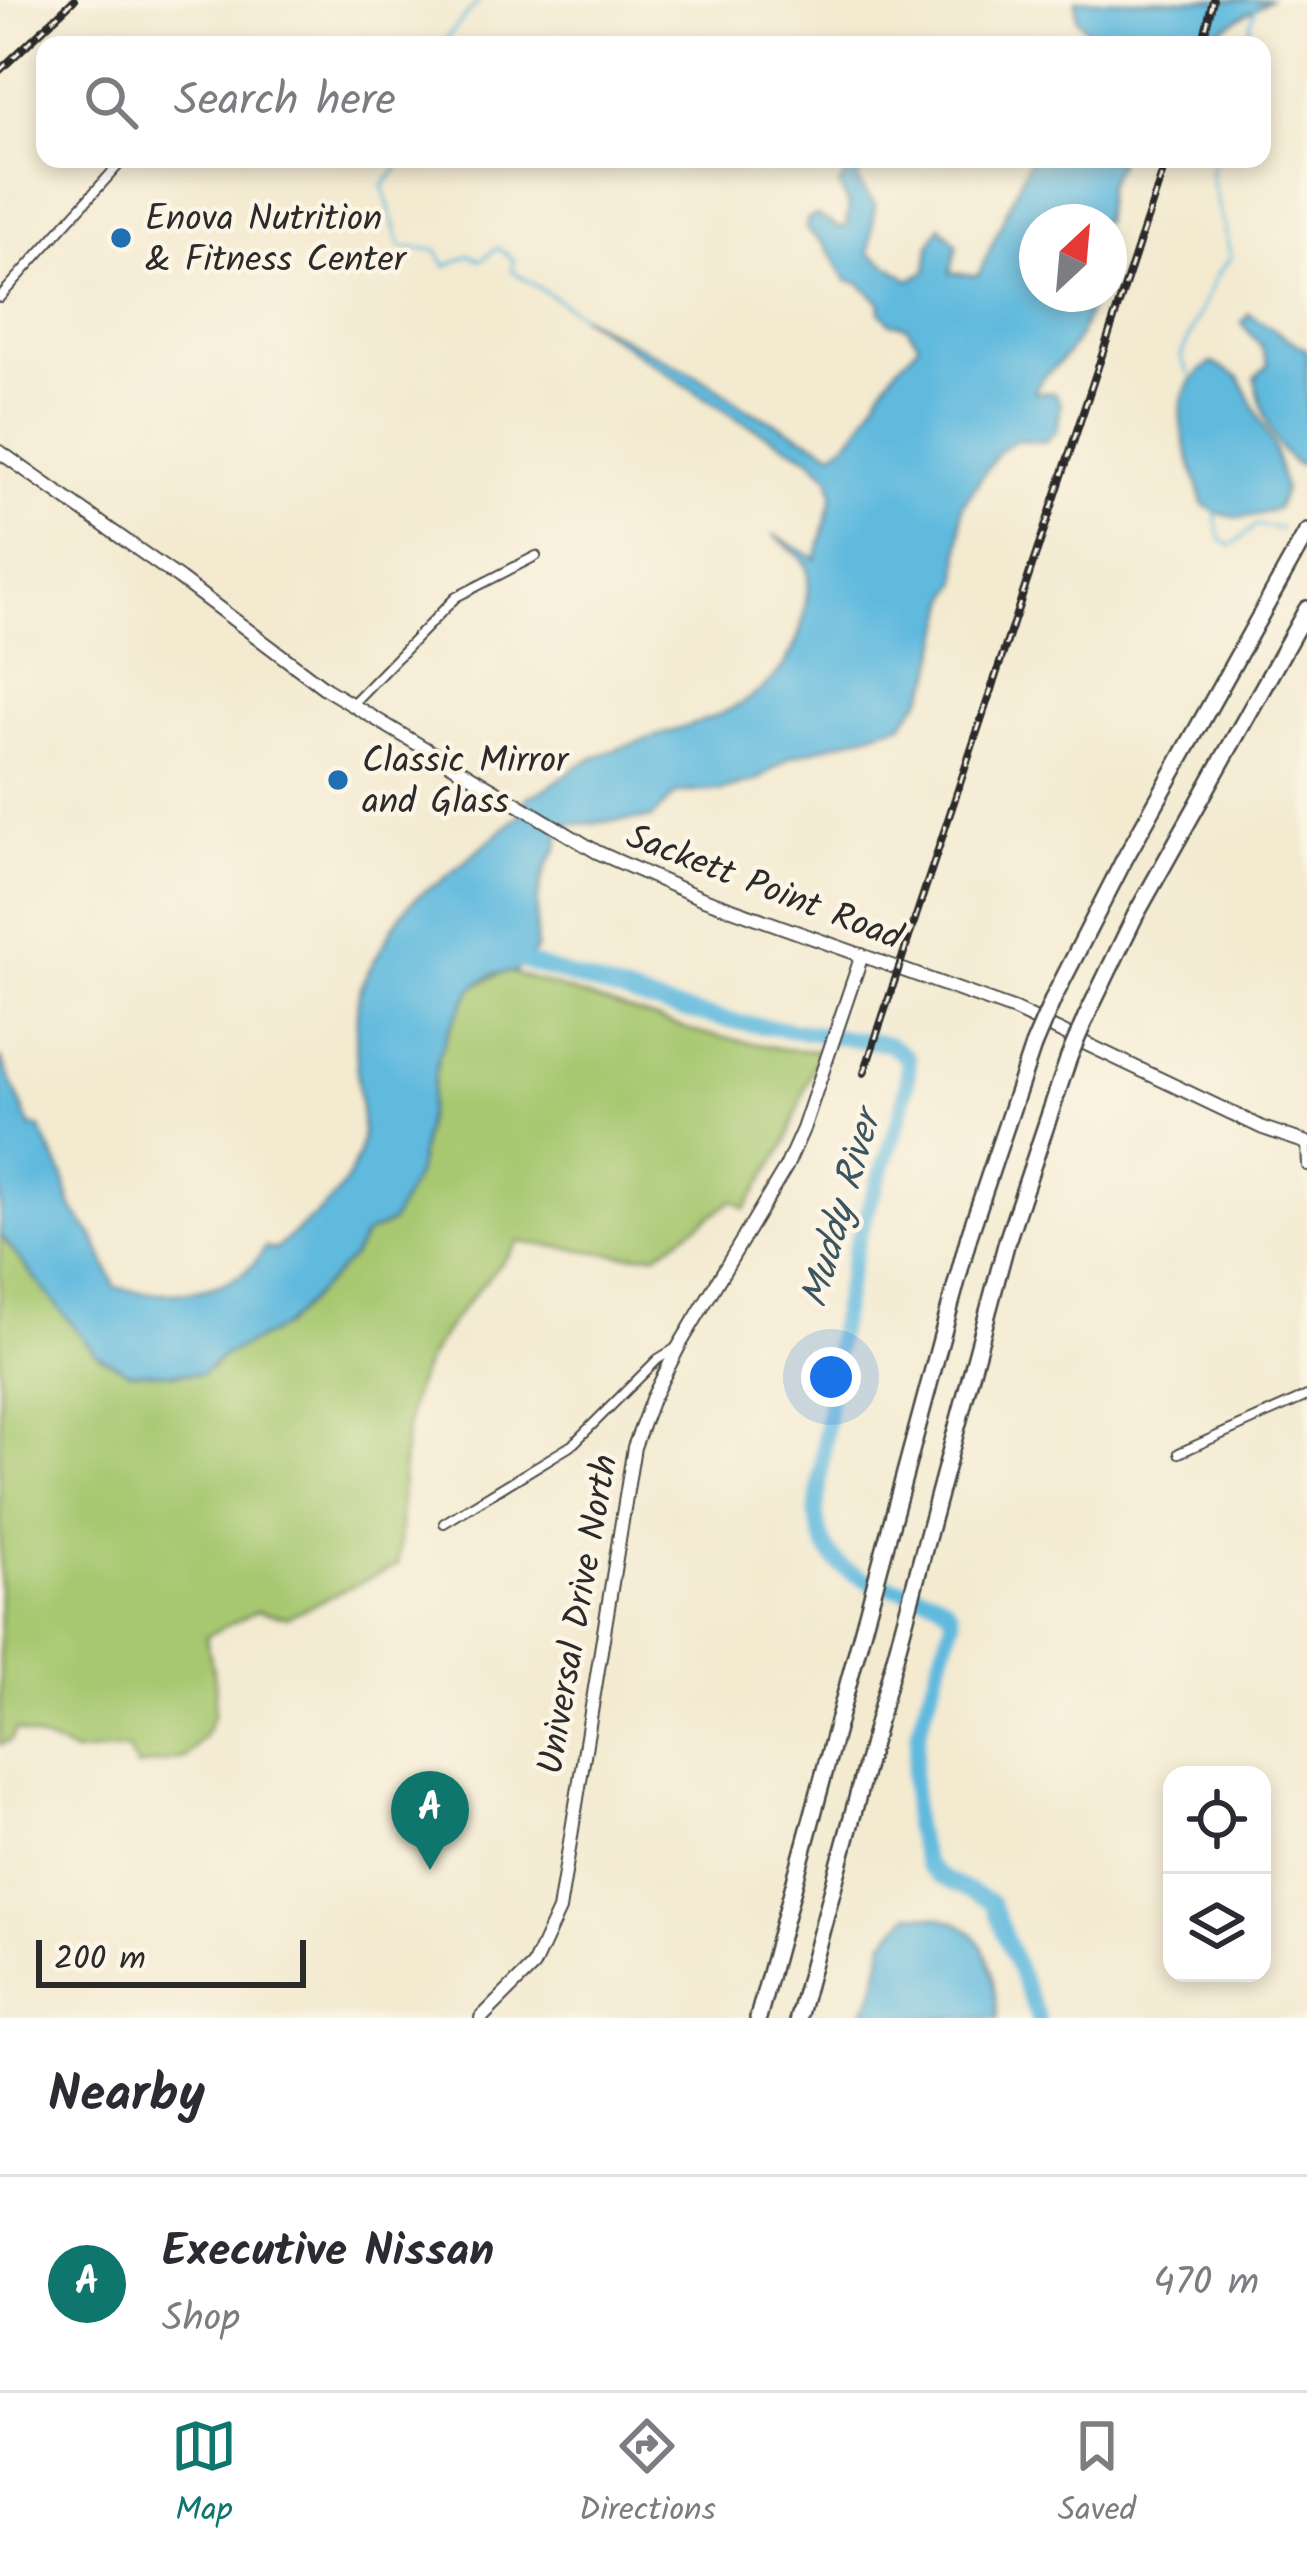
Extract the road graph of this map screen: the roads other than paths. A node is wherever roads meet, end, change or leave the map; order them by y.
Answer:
1 (116, 168) edge
2 (0, 297) edge
3 (0, 452) edge
4 (1307, 532) edge
5 (536, 556) dead end
6 (1307, 610) edge
7 (351, 705) junction
8 (862, 956) junction
9 (1307, 1143) edge
10 (1307, 1166) edge
11 (679, 1346) junction
12 (1307, 1396) edge
13 (1179, 1453) dead end
14 (444, 1523) dead end
15 (481, 2018) edge
16 (758, 2018) edge
17 (798, 2018) edge

1 - 2 street
3 - 7 street, Sackett Point Road
4 - 16 highway, bridge
5 - 7 street
6 - 17 highway, bridge
7 - 8 street, Sackett Point Road
8 - 9 street, Sackett Point Road
8 - 11 street, Universal Drive North
9 - 10 street
11 - 14 street
11 - 15 street, Universal Drive North
12 - 13 street

